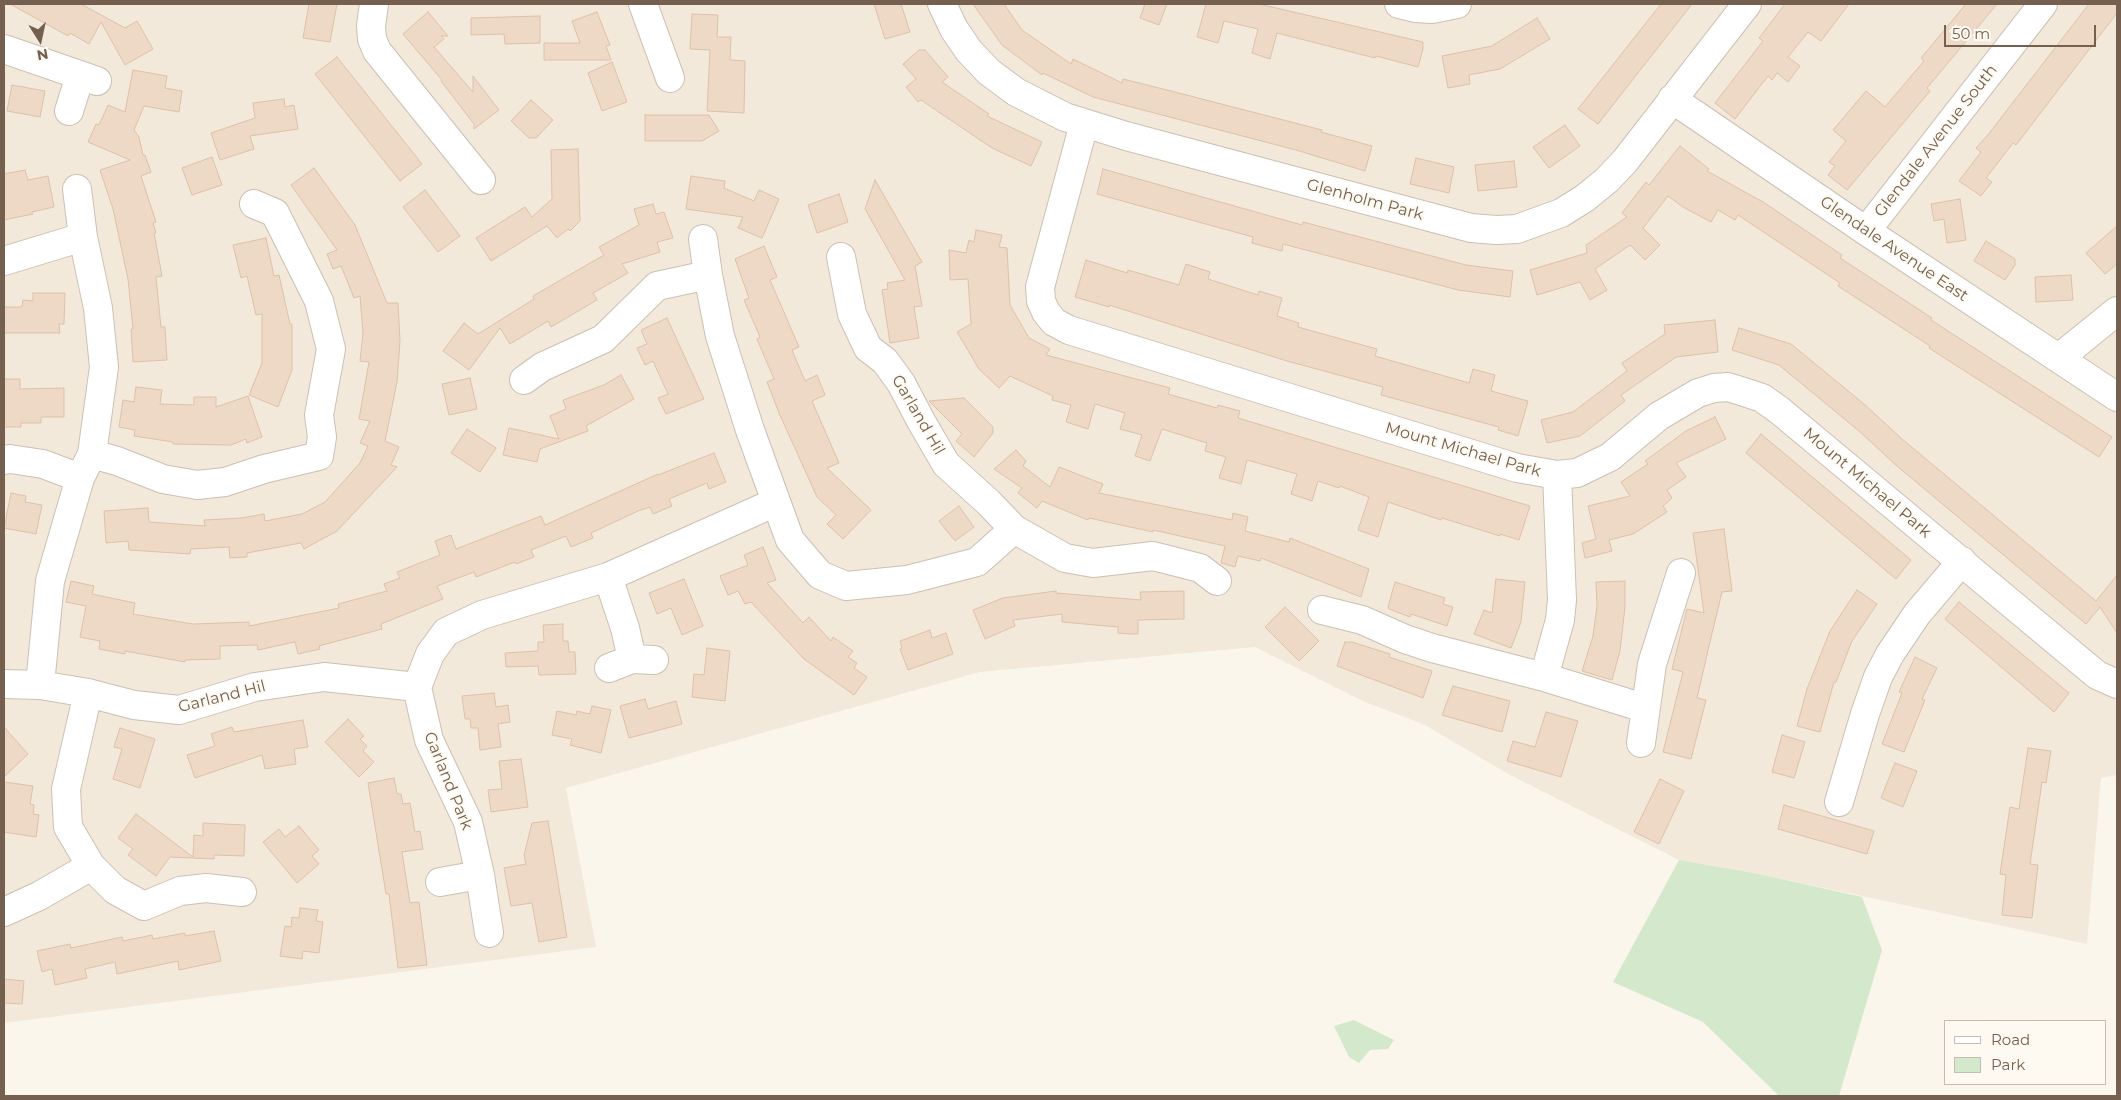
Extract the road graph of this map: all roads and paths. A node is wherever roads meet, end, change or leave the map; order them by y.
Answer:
1 (374, 4) edge
2 (642, 4) edge
3 (942, 4) edge
4 (1399, 4) edge
5 (1457, 4) edge
6 (1747, 4) edge
7 (2043, 4) edge
8 (4, 49) edge
9 (670, 78) dead end
10 (1672, 99) junction
11 (69, 111) dead end
12 (1084, 124) junction
13 (481, 180) dead end
14 (77, 189) dead end
15 (254, 204) dead end
16 (1866, 231) junction
17 (83, 238) junction
18 (703, 239) dead end
19 (841, 257) dead end
20 (4, 261) edge
21 (708, 275) junction
22 (2117, 311) edge
23 (2059, 358) junction
24 (524, 380) dead end
25 (2117, 396) edge
26 (92, 454) junction
27 (4, 460) edge
28 (1558, 475) junction
29 (80, 478) junction
30 (776, 502) junction
31 (1014, 529) junction
32 (1962, 560) junction
33 (1681, 573) dead end
34 (608, 577) junction
35 (1217, 581) dead end
36 (1322, 610) dead end
37 (632, 662) dead end
38 (1544, 677) junction
39 (4, 684) edge
40 (2117, 684) edge
41 (40, 685) junction
42 (417, 687) junction
43 (88, 693) junction
44 (1644, 708) junction
45 (1641, 743) dead end
46 (1839, 802) dead end
47 (91, 866) junction
48 (480, 875) junction
49 (440, 882) dead end
50 (242, 892) dead end
51 (4, 912) edge
52 (489, 933) dead end

1 - 13 street
2 - 9 street
3 - 12 street, Glenholm Park
4 - 5 street
6 - 10 street, Glenholm Park
7 - 16 street, Glendale Avenue South
8 - 11 street
10 - 12 street, Glenholm Park
10 - 16 street, Glendale Avenue East
12 - 28 street, Mount Michael Park
14 - 17 street
15 - 26 street
16 - 23 street, Glendale Avenue East
17 - 20 street
17 - 26 street
18 - 21 street
19 - 31 street, Garland Hil
21 - 24 street
21 - 30 street
22 - 23 street
23 - 25 street, Glendale Avenue East
26 - 29 street
27 - 29 street
28 - 32 street, Mount Michael Park
28 - 38 street
29 - 41 street
30 - 31 street
30 - 34 street
31 - 35 street, Garland Hil
32 - 40 street, Mount Michael Park
32 - 46 street
33 - 44 street
34 - 37 street
34 - 42 street
36 - 38 street
38 - 44 street
39 - 41 street, Garland Hil
41 - 43 street, Garland Hil
42 - 43 street, Garland Hil
42 - 48 street, Garland Park
43 - 47 street
44 - 45 street
47 - 50 street
47 - 51 street
48 - 49 street
48 - 52 street, Garland Park

